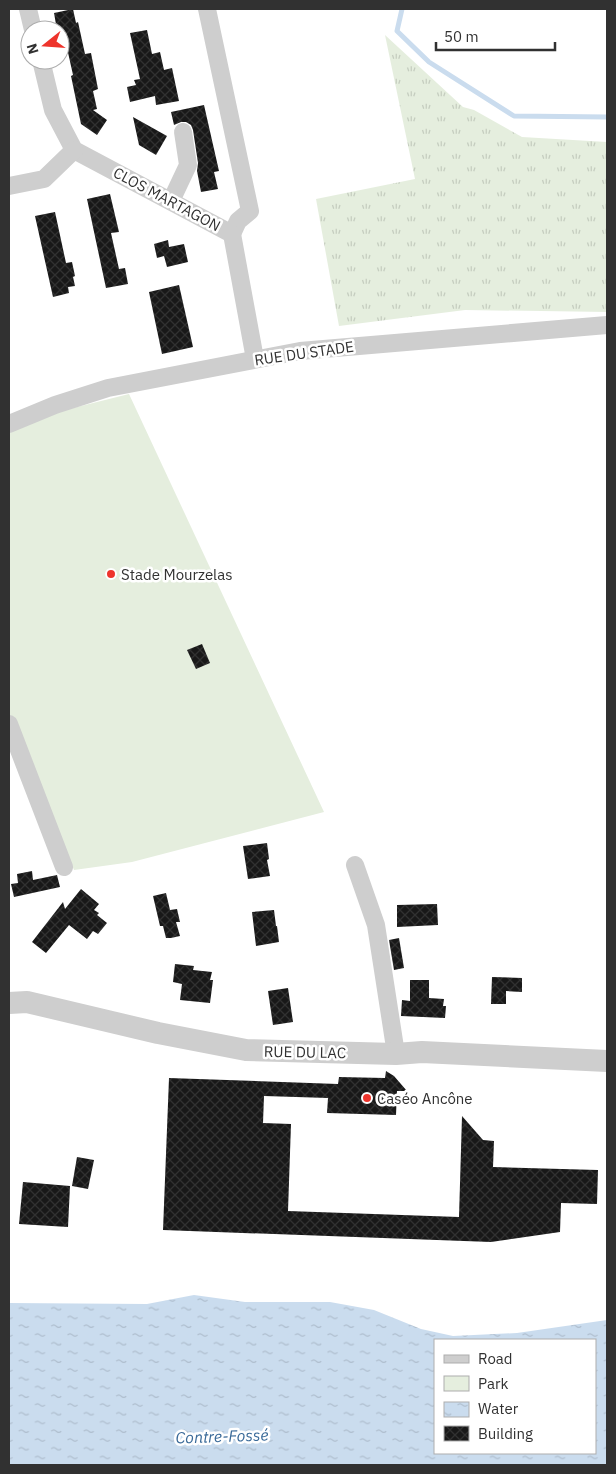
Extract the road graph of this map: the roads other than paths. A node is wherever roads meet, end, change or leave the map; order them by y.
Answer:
1 (207, 9) edge
2 (43, 70) edge
3 (182, 132) dead end
4 (74, 150) junction
5 (9, 186) edge
6 (171, 201) junction
7 (232, 234) junction
8 (607, 325) edge
9 (255, 359) junction
10 (9, 424) edge
11 (9, 724) edge
12 (355, 865) dead end
13 (64, 868) dead end
14 (9, 1003) edge
15 (396, 1054) junction
16 (607, 1060) edge

1 - 7 street
2 - 4 street
3 - 6 street
4 - 5 street
4 - 6 street, CLOS MARTAGON
6 - 7 street, CLOS MARTAGON
7 - 9 street, CLOS MARTAGON
8 - 9 street, RUE DU STADE
9 - 10 street, RUE DU STADE
11 - 13 street
12 - 15 street
14 - 15 street, RUE DU LAC
15 - 16 street, RUE DU LAC

